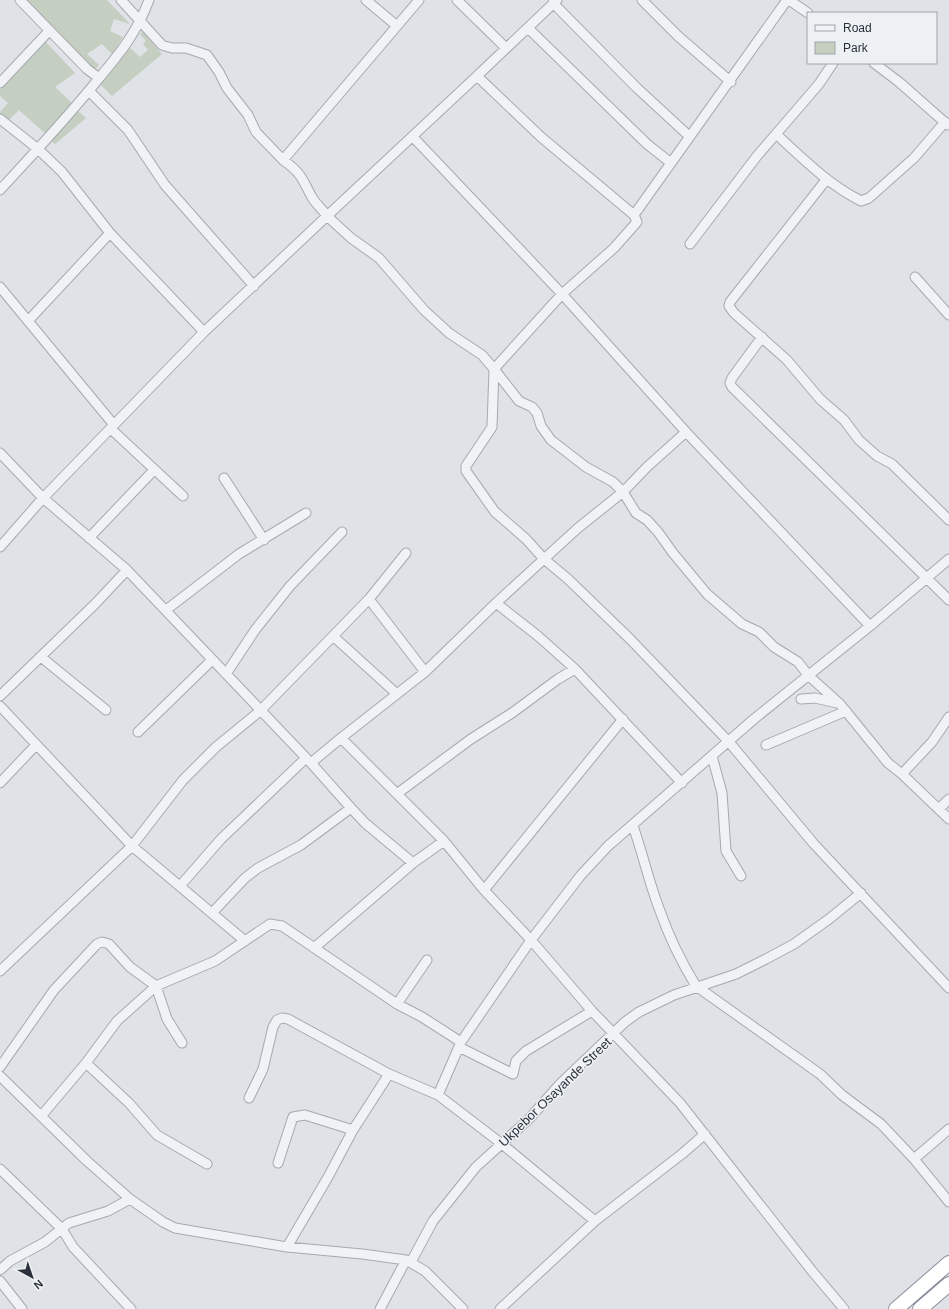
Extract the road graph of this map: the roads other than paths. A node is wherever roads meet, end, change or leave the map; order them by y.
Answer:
1 (20, 0) edge
2 (121, 0) edge
3 (149, 0) edge
4 (366, 0) edge
5 (420, 0) edge
6 (457, 0) edge
7 (642, 0) edge
8 (788, 0) edge
9 (555, 2) edge
10 (807, 12) edge
11 (141, 22) junction
12 (397, 26) junction
13 (528, 28) junction
14 (49, 31) junction
15 (506, 48) junction
16 (832, 64) edge
17 (875, 64) edge
18 (477, 76) junction
19 (99, 78) junction
20 (731, 82) junction
21 (0, 83) edge
22 (89, 91) junction
23 (0, 119) edge
24 (947, 124) edge
25 (776, 134) junction
26 (690, 136) junction
27 (413, 137) junction
28 (38, 149) junction
29 (283, 160) junction
30 (671, 163) junction
31 (826, 180) junction
32 (0, 190) edge
33 (634, 215) junction
34 (327, 216) junction
35 (110, 233) junction
36 (690, 244) dead end
37 (915, 277) dead end
38 (254, 286) junction
39 (0, 287) edge
40 (562, 294) junction
41 (949, 315) edge
42 (28, 321) junction
43 (204, 332) junction
44 (762, 338) junction
45 (494, 369) junction
46 (112, 427) junction
47 (686, 432) junction
48 (0, 453) edge
49 (154, 470) junction
50 (224, 478) dead end
51 (623, 492) junction
52 (183, 496) dead end
53 (43, 498) junction
54 (306, 513) dead end
55 (949, 520) edge
56 (342, 532) dead end
57 (89, 538) junction
58 (264, 540) junction
59 (0, 547) edge
60 (406, 553) dead end
61 (544, 559) junction
62 (949, 559) edge
63 (126, 570) junction
64 (927, 577) junction
65 (369, 599) junction
66 (949, 600) edge
67 (496, 603) junction
68 (166, 610) junction
69 (870, 626) junction
70 (333, 636) junction
71 (41, 657) junction
72 (212, 660) junction
73 (575, 669) junction
74 (425, 672) junction
75 (226, 674) junction
76 (808, 675) junction
77 (397, 694) junction
78 (0, 696) edge
79 (801, 699) dead end
80 (0, 706) edge
81 (843, 707) junction
82 (106, 710) dead end
83 (260, 711) junction
84 (949, 717) edge
85 (623, 719) junction
86 (138, 732) dead end
87 (341, 738) junction
88 (729, 742) junction
89 (36, 745) junction
90 (766, 745) dead end
91 (712, 756) junction
92 (309, 760) junction
93 (902, 774) junction
94 (0, 783) edge
95 (682, 783) junction
96 (398, 793) junction
97 (949, 799) edge
98 (351, 808) junction
99 (939, 809) junction
100 (949, 818) edge
101 (632, 826) junction
102 (444, 841) junction
103 (132, 846) junction
104 (413, 863) junction
105 (741, 876) dead end
106 (180, 886) junction
107 (484, 890) junction
108 (861, 893) junction
109 (212, 913) junction
110 (531, 940) junction
111 (245, 941) junction
112 (314, 948) junction
113 (427, 960) dead end
114 (1, 968) edge
115 (156, 986) junction
116 (696, 986) junction
117 (949, 988) edge
118 (396, 1004) junction
119 (592, 1011) junction
120 (614, 1035) junction
121 (182, 1043) dead end
122 (460, 1045) junction
123 (86, 1063) junction
124 (0, 1067) edge
125 (389, 1074) junction
126 (0, 1076) edge
127 (438, 1095) junction
128 (249, 1098) dead end
129 (42, 1115) junction
130 (949, 1129) edge
131 (353, 1130) junction
132 (705, 1134) junction
133 (502, 1144) junction
134 (914, 1159) junction
135 (278, 1163) dead end
136 (207, 1164) dead end
137 (0, 1169) edge
138 (130, 1199) junction
139 (949, 1202) edge
140 (595, 1221) junction
141 (62, 1229) junction
142 (286, 1247) junction
143 (408, 1261) junction
144 (949, 1263) edge
145 (0, 1270) edge
146 (0, 1281) edge
147 (949, 1284) edge
148 (22, 1309) edge
149 (132, 1309) edge
150 (380, 1309) edge
151 (463, 1309) edge
152 (500, 1309) edge
153 (844, 1309) edge
154 (896, 1309) edge
155 (920, 1309) edge

1 - 14 street
2 - 11 street
3 - 11 street
4 - 12 street
5 - 12 street
6 - 15 street
7 - 20 street
8 - 10 street
8 - 20 street
9 - 13 street
9 - 26 street
11 - 19 street
11 - 29 street
12 - 29 street
13 - 15 street
13 - 30 street
14 - 19 street
14 - 21 street
15 - 18 street
16 - 25 street
17 - 24 street
18 - 27 street
18 - 33 street
19 - 22 street
20 - 26 street
22 - 28 street
22 - 38 street
23 - 28 street
24 - 31 street
25 - 31 street
25 - 36 street
26 - 30 street
27 - 34 street
27 - 40 street
28 - 32 street
28 - 35 street
29 - 34 street
30 - 33 street
31 - 44 street
33 - 40 street
34 - 38 street
34 - 45 street
35 - 42 street
35 - 43 street
37 - 41 street
38 - 43 street
39 - 42 street
40 - 45 street
40 - 47 street
42 - 46 street
43 - 46 street
44 - 55 street
44 - 64 street
45 - 51 street
45 - 61 street
46 - 49 street
46 - 53 street
47 - 51 street
47 - 69 street
48 - 53 street
49 - 52 street
49 - 57 street
50 - 58 street
51 - 61 street
51 - 76 street
53 - 57 street
53 - 59 street
54 - 58 street
56 - 75 street
57 - 63 street
58 - 68 street
60 - 65 street
61 - 67 street
61 - 88 street
62 - 64 street
63 - 68 street
63 - 71 street
64 - 66 street
64 - 69 street
65 - 70 street
65 - 74 street
67 - 73 street
67 - 74 street
68 - 72 street
69 - 76 street
70 - 77 street
70 - 83 street
71 - 78 street
71 - 82 street
72 - 75 street
72 - 86 street
73 - 85 street
73 - 96 street
74 - 77 street
75 - 83 street
76 - 81 street
76 - 88 street
77 - 87 street
79 - 81 street
80 - 89 street
81 - 90 street
81 - 93 street
83 - 92 street
83 - 103 street
84 - 93 street
85 - 95 street
85 - 107 street
87 - 92 street
87 - 96 street
88 - 91 street
88 - 108 street
89 - 94 street
89 - 103 street
91 - 95 street
91 - 105 street
92 - 98 street
92 - 106 street
93 - 99 street
95 - 101 street
96 - 102 street
97 - 99 street
98 - 104 street
98 - 109 street
99 - 100 street
101 - 110 street
101 - 116 street
102 - 104 street
102 - 107 street
103 - 106 street
103 - 114 street
104 - 112 street
106 - 109 street
107 - 110 street
108 - 116 street, Ukpebor Osayande Street
108 - 117 street
109 - 111 street
110 - 119 street
110 - 122 street
111 - 112 street
111 - 115 street
112 - 118 street
113 - 118 street
115 - 121 street
115 - 123 street
115 - 124 street
116 - 120 street, Ukpebor Osayande Street
116 - 134 street
118 - 122 street
119 - 120 street
119 - 122 street
120 - 132 street
120 - 133 street, Ukpebor Osayande Street
122 - 127 street
123 - 129 street
123 - 136 street
125 - 127 street
125 - 128 street
125 - 131 street
126 - 129 street
127 - 133 street
129 - 138 street
130 - 134 street
131 - 135 street
131 - 142 street
132 - 140 street
132 - 153 street
133 - 140 street
133 - 143 street, Ukpebor Osayande Street
134 - 139 street
137 - 141 street
138 - 141 street
138 - 142 street
140 - 152 street
141 - 145 street
141 - 149 street
142 - 143 street
143 - 150 street, Ukpebor Osayande Street
143 - 151 street
144 - 154 highway
146 - 148 street
147 - 155 highway

